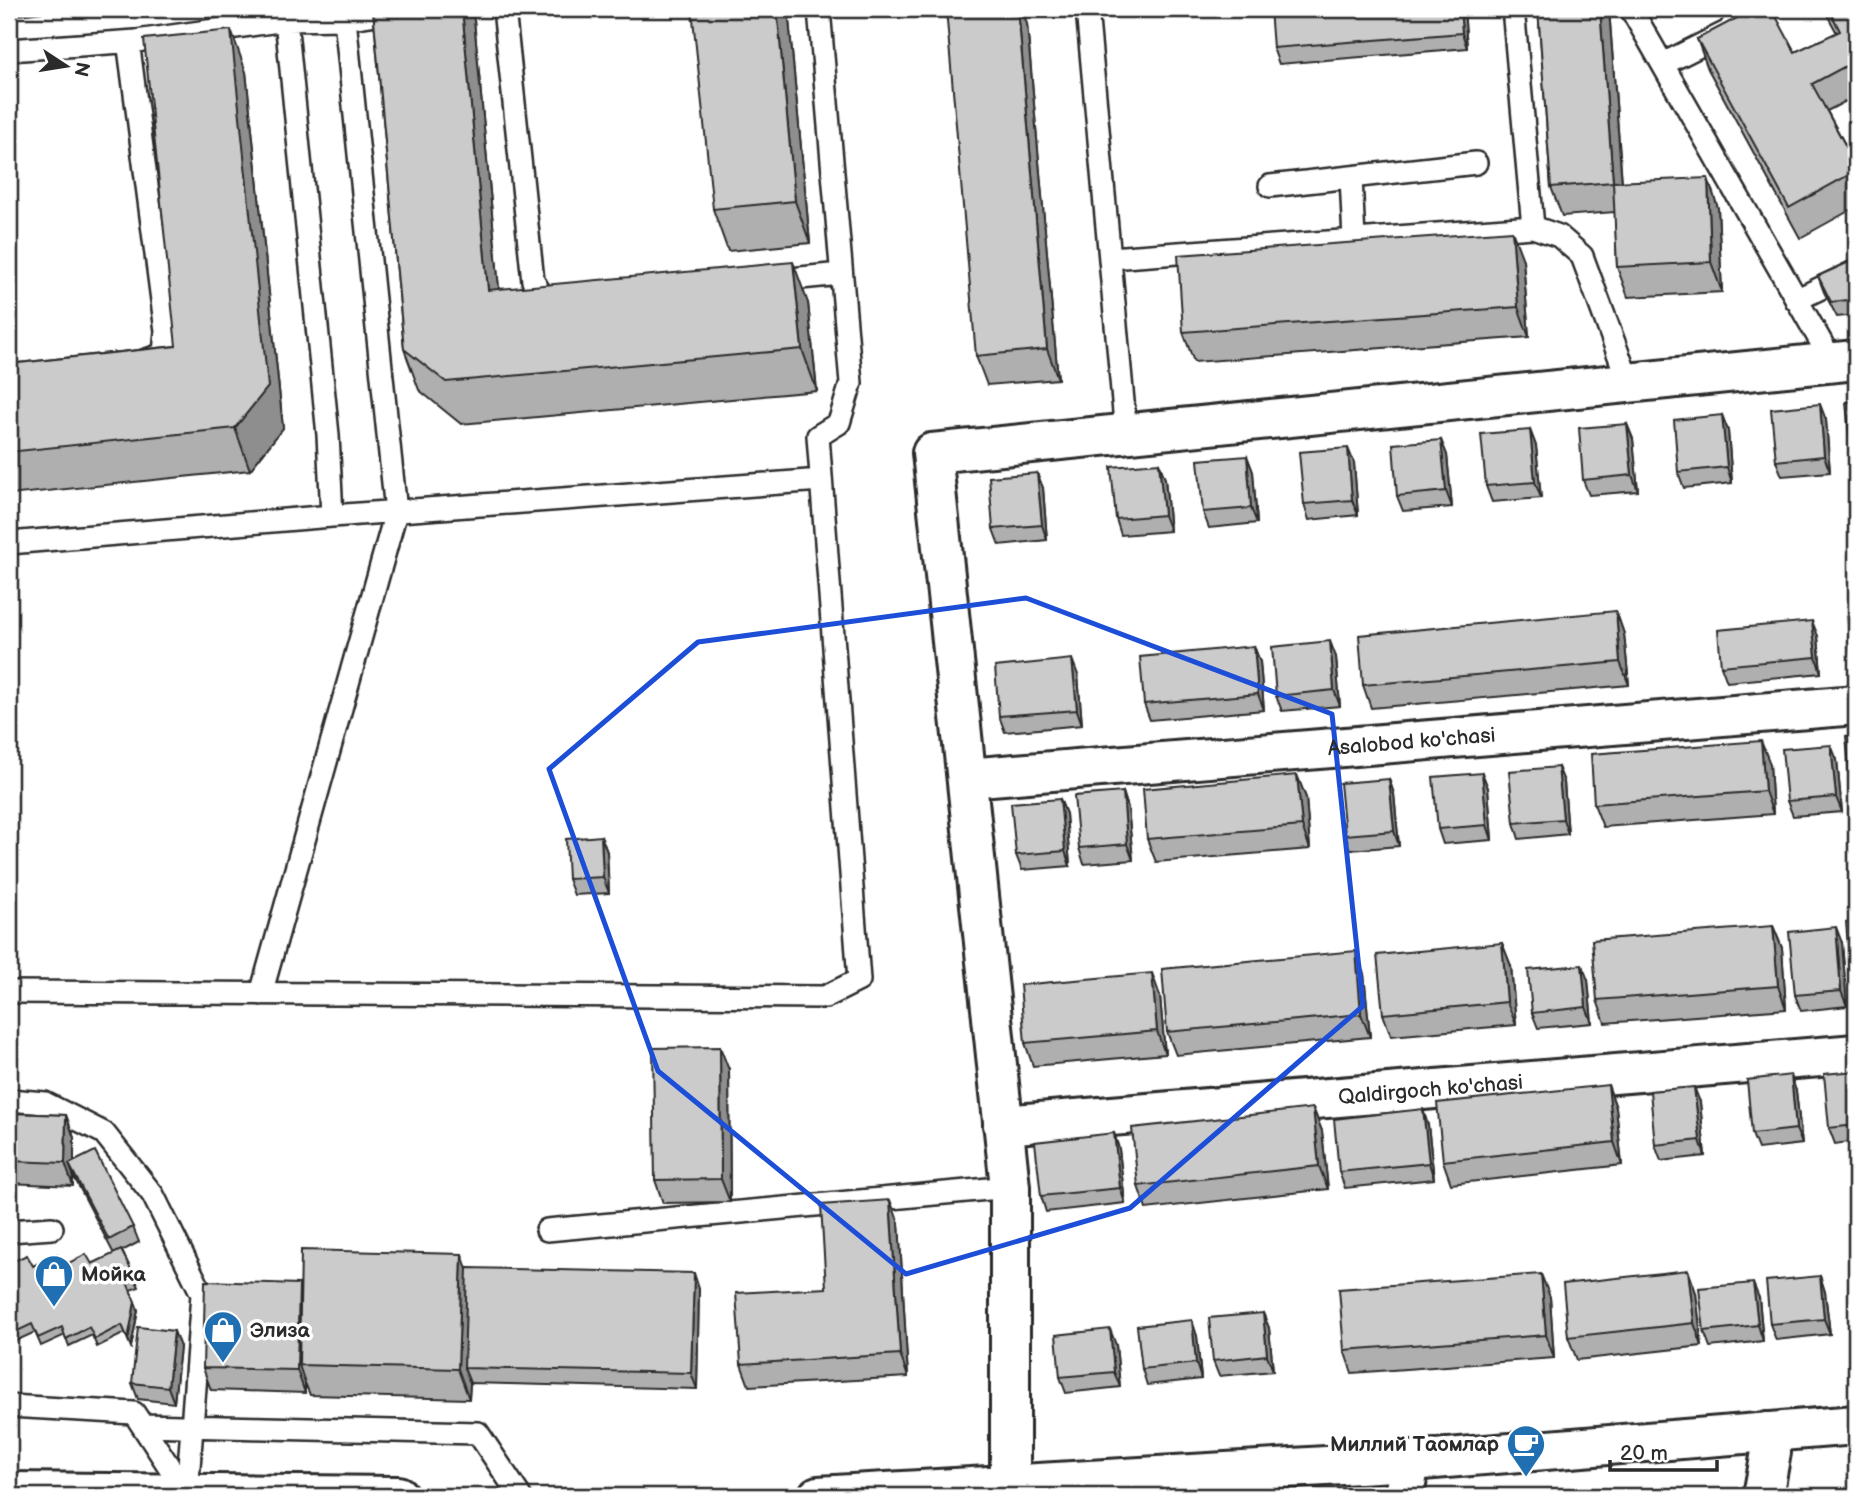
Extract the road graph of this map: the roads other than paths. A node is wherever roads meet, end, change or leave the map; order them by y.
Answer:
1 (408, 9) edge
2 (504, 9) edge
3 (819, 9) edge
4 (1087, 9) edge
5 (1516, 9) edge
6 (1631, 9) edge
7 (1743, 9) edge
8 (345, 19) junction
9 (286, 20) junction
10 (136, 41) junction
11 (9, 50) edge
12 (1663, 64) junction
13 (1476, 163) dead end
14 (1351, 177) junction
15 (1270, 186) dead end
16 (1533, 227) junction
17 (1354, 240) junction
18 (1110, 258) junction
19 (1856, 271) edge
20 (841, 274) junction
21 (748, 283) edge
22 (574, 300) edge
23 (1796, 300) junction
24 (1845, 361) edge
25 (127, 364) edge
26 (1629, 383) junction
27 (1126, 434) junction
28 (821, 480) junction
29 (396, 512) junction
30 (332, 516) junction
31 (9, 543) edge
32 (1856, 705) edge
33 (967, 778) junction
34 (9, 992) edge
35 (261, 994) junction
36 (1856, 1054) edge
37 (9, 1100) edge
38 (1003, 1125) junction
39 (1010, 1187) junction
40 (51, 1228) dead end
41 (547, 1230) dead end
42 (9, 1231) edge
43 (9, 1406) edge
44 (142, 1425) junction
45 (1856, 1425) edge
46 (192, 1427) junction
47 (1768, 1432) junction
48 (1407, 1479) edge
49 (1010, 1491) edge
50 (32, 1493) edge
51 (187, 1494) junction
52 (375, 1496) edge
53 (520, 1496) edge
54 (818, 1496) edge
55 (1763, 1496) edge

1 - 8 lane
2 - 22 lane
3 - 20 lane
4 - 18 lane
5 - 16 lane
6 - 12 lane
7 - 12 lane
8 - 9 lane
8 - 29 lane
9 - 10 lane
9 - 30 lane
10 - 11 lane
10 - 25 lane
12 - 23 lane
13 - 14 lane
14 - 15 lane
14 - 17 lane
16 - 17 lane
16 - 26 lane
17 - 18 lane
18 - 27 lane
19 - 23 lane
20 - 21 lane
20 - 28 lane
23 - 24 lane
24 - 26 street
26 - 27 street
27 - 33 street
28 - 29 lane
28 - 35 lane
29 - 30 lane
29 - 35 lane
30 - 31 lane
32 - 33 street, Asalobod ko'chasi
33 - 38 street
34 - 35 lane
36 - 38 street, Qaldirgoch ko'chasi
37 - 46 lane
38 - 39 street
39 - 41 lane
39 - 49 street
40 - 42 lane
43 - 44 lane
44 - 46 lane
44 - 51 lane
45 - 47 street
46 - 51 lane
46 - 53 lane
47 - 48 street
47 - 55 street
48 - 49 street
49 - 54 street
50 - 51 street
51 - 52 street

